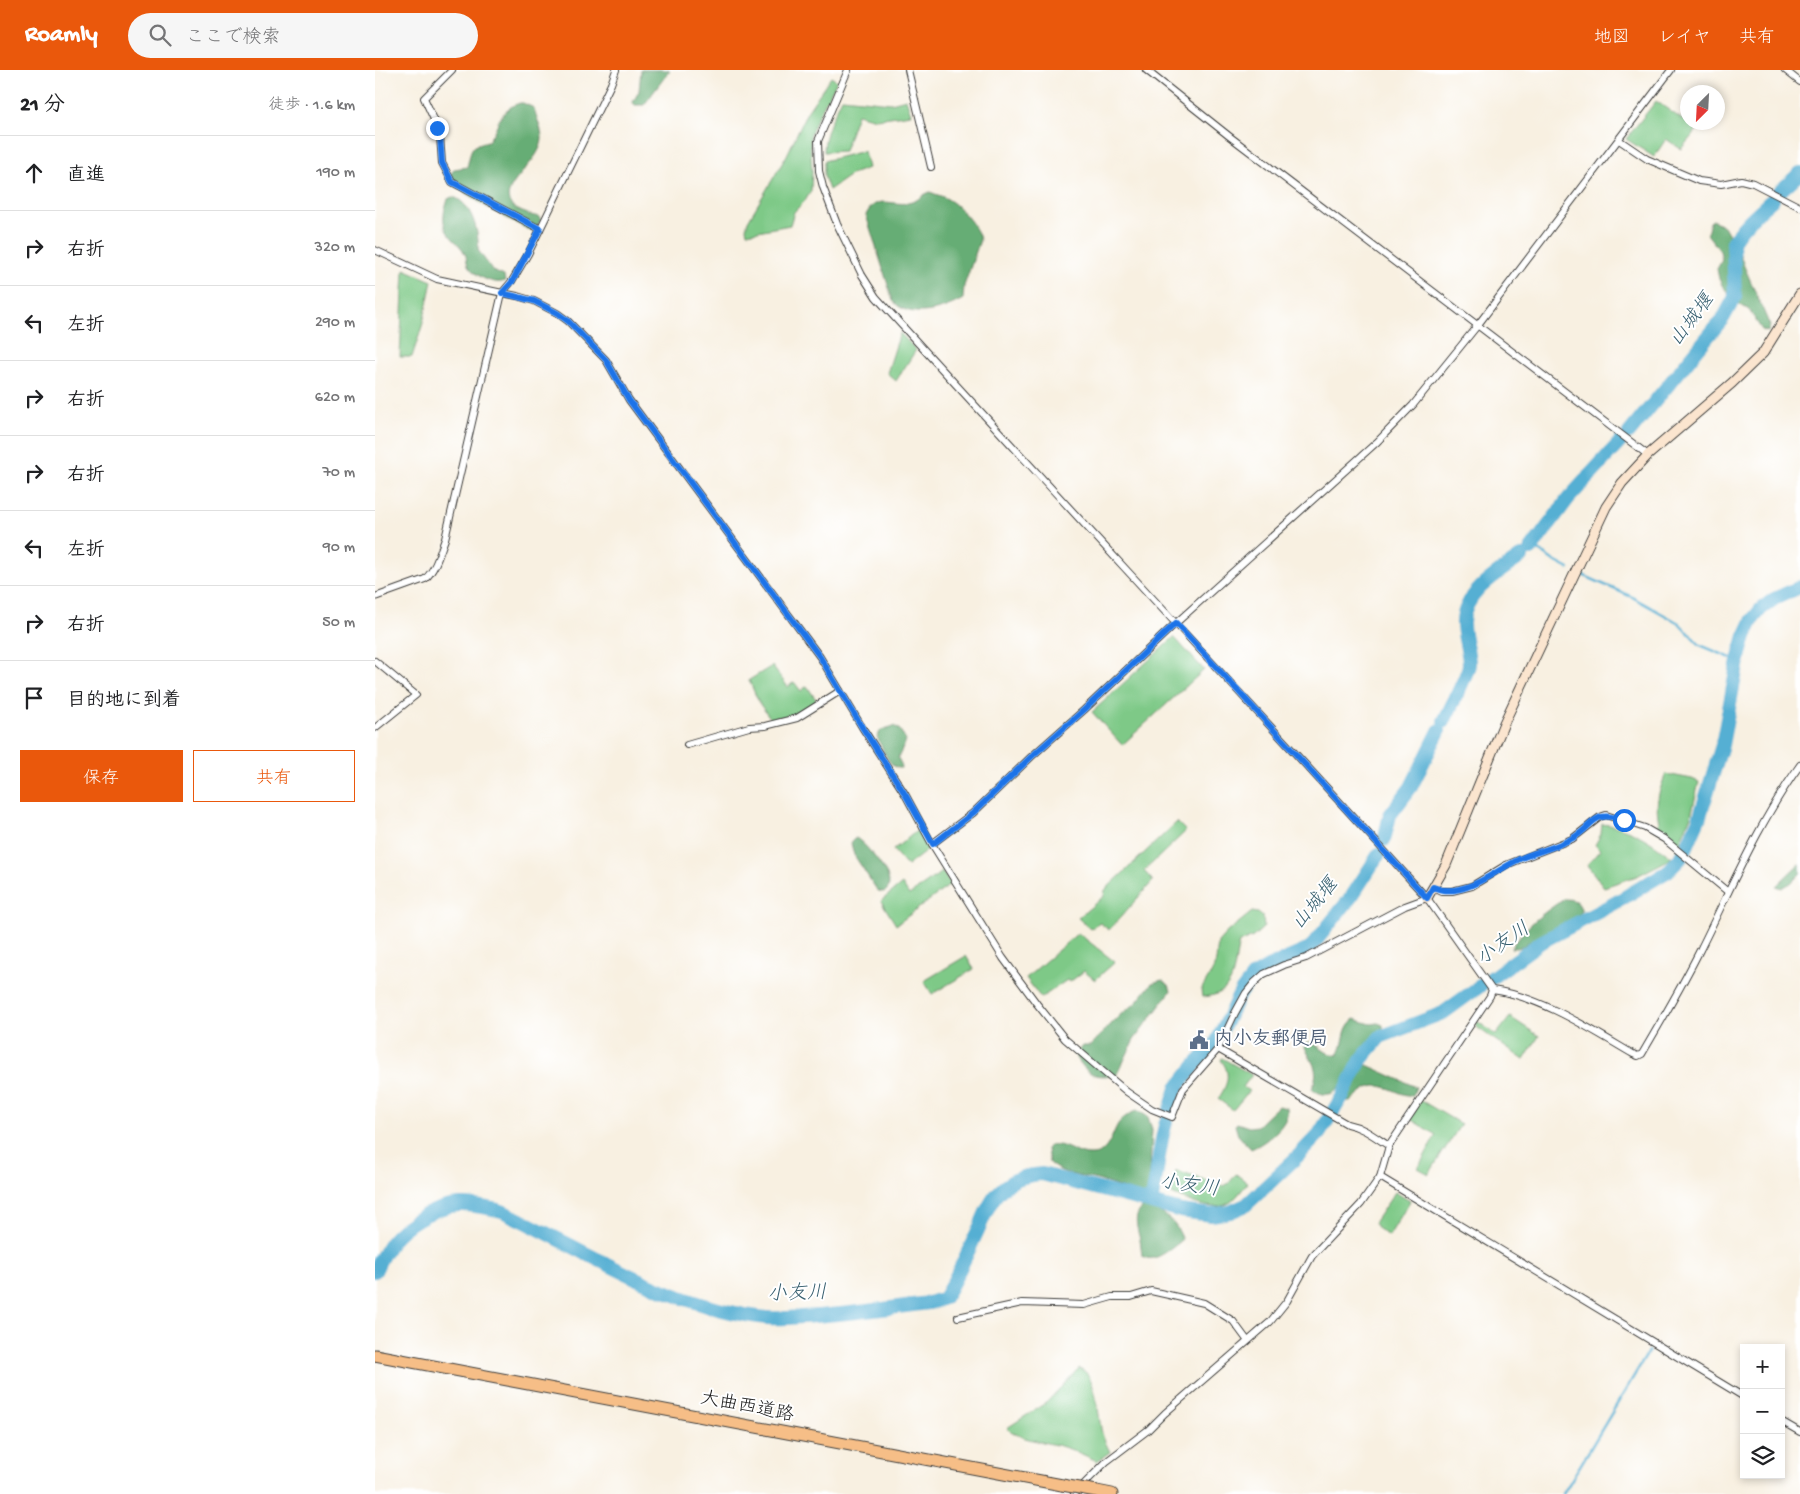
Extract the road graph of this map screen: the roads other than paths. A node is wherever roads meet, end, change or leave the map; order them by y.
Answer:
1 (452, 70) edge
2 (616, 70) edge
3 (848, 70) edge
4 (908, 70) edge
5 (1146, 70) edge
6 (1671, 70) edge
7 (1785, 70) edge
8 (1800, 82) edge
9 (1619, 140) junction
10 (931, 167) dead end
11 (1800, 208) edge
12 (540, 229) junction
13 (375, 250) edge
14 (502, 293) junction
15 (1800, 294) edge
16 (1477, 326) junction
17 (1648, 455) junction
18 (375, 597) edge
19 (1176, 623) junction
20 (375, 662) edge
21 (840, 691) junction
22 (375, 728) edge
23 (687, 745) dead end
24 (1800, 765) edge
25 (933, 844) junction
26 (1433, 887) junction
27 (1728, 892) junction
28 (1427, 898) junction
29 (1492, 990) junction
30 (1218, 1049) junction
31 (1389, 1146) junction
32 (1381, 1177) junction
33 (958, 1317) dead end
34 (1247, 1340) junction
35 (375, 1355) edge
36 (1740, 1395) edge
37 (1785, 1423) edge
38 (1800, 1432) edge
39 (1074, 1494) edge
40 (1112, 1494) edge

1 - 12 street
2 - 12 street
3 - 19 street
4 - 10 street
5 - 16 street
6 - 9 street
7 - 8 street
9 - 11 street
9 - 16 street
12 - 14 street
13 - 14 street
14 - 18 street
14 - 21 street
15 - 17 street
16 - 17 street
16 - 19 street
17 - 26 street
19 - 25 street
19 - 28 street
20 - 22 street
21 - 23 street
21 - 25 street
24 - 27 street
25 - 30 street
26 - 27 street
26 - 28 street
27 - 29 street
28 - 29 street
28 - 30 street
29 - 31 street
30 - 31 street
31 - 32 street
32 - 34 street
32 - 36 street
33 - 34 street
34 - 39 street
35 - 40 highway, 大曲西道路, bridge
37 - 38 street

